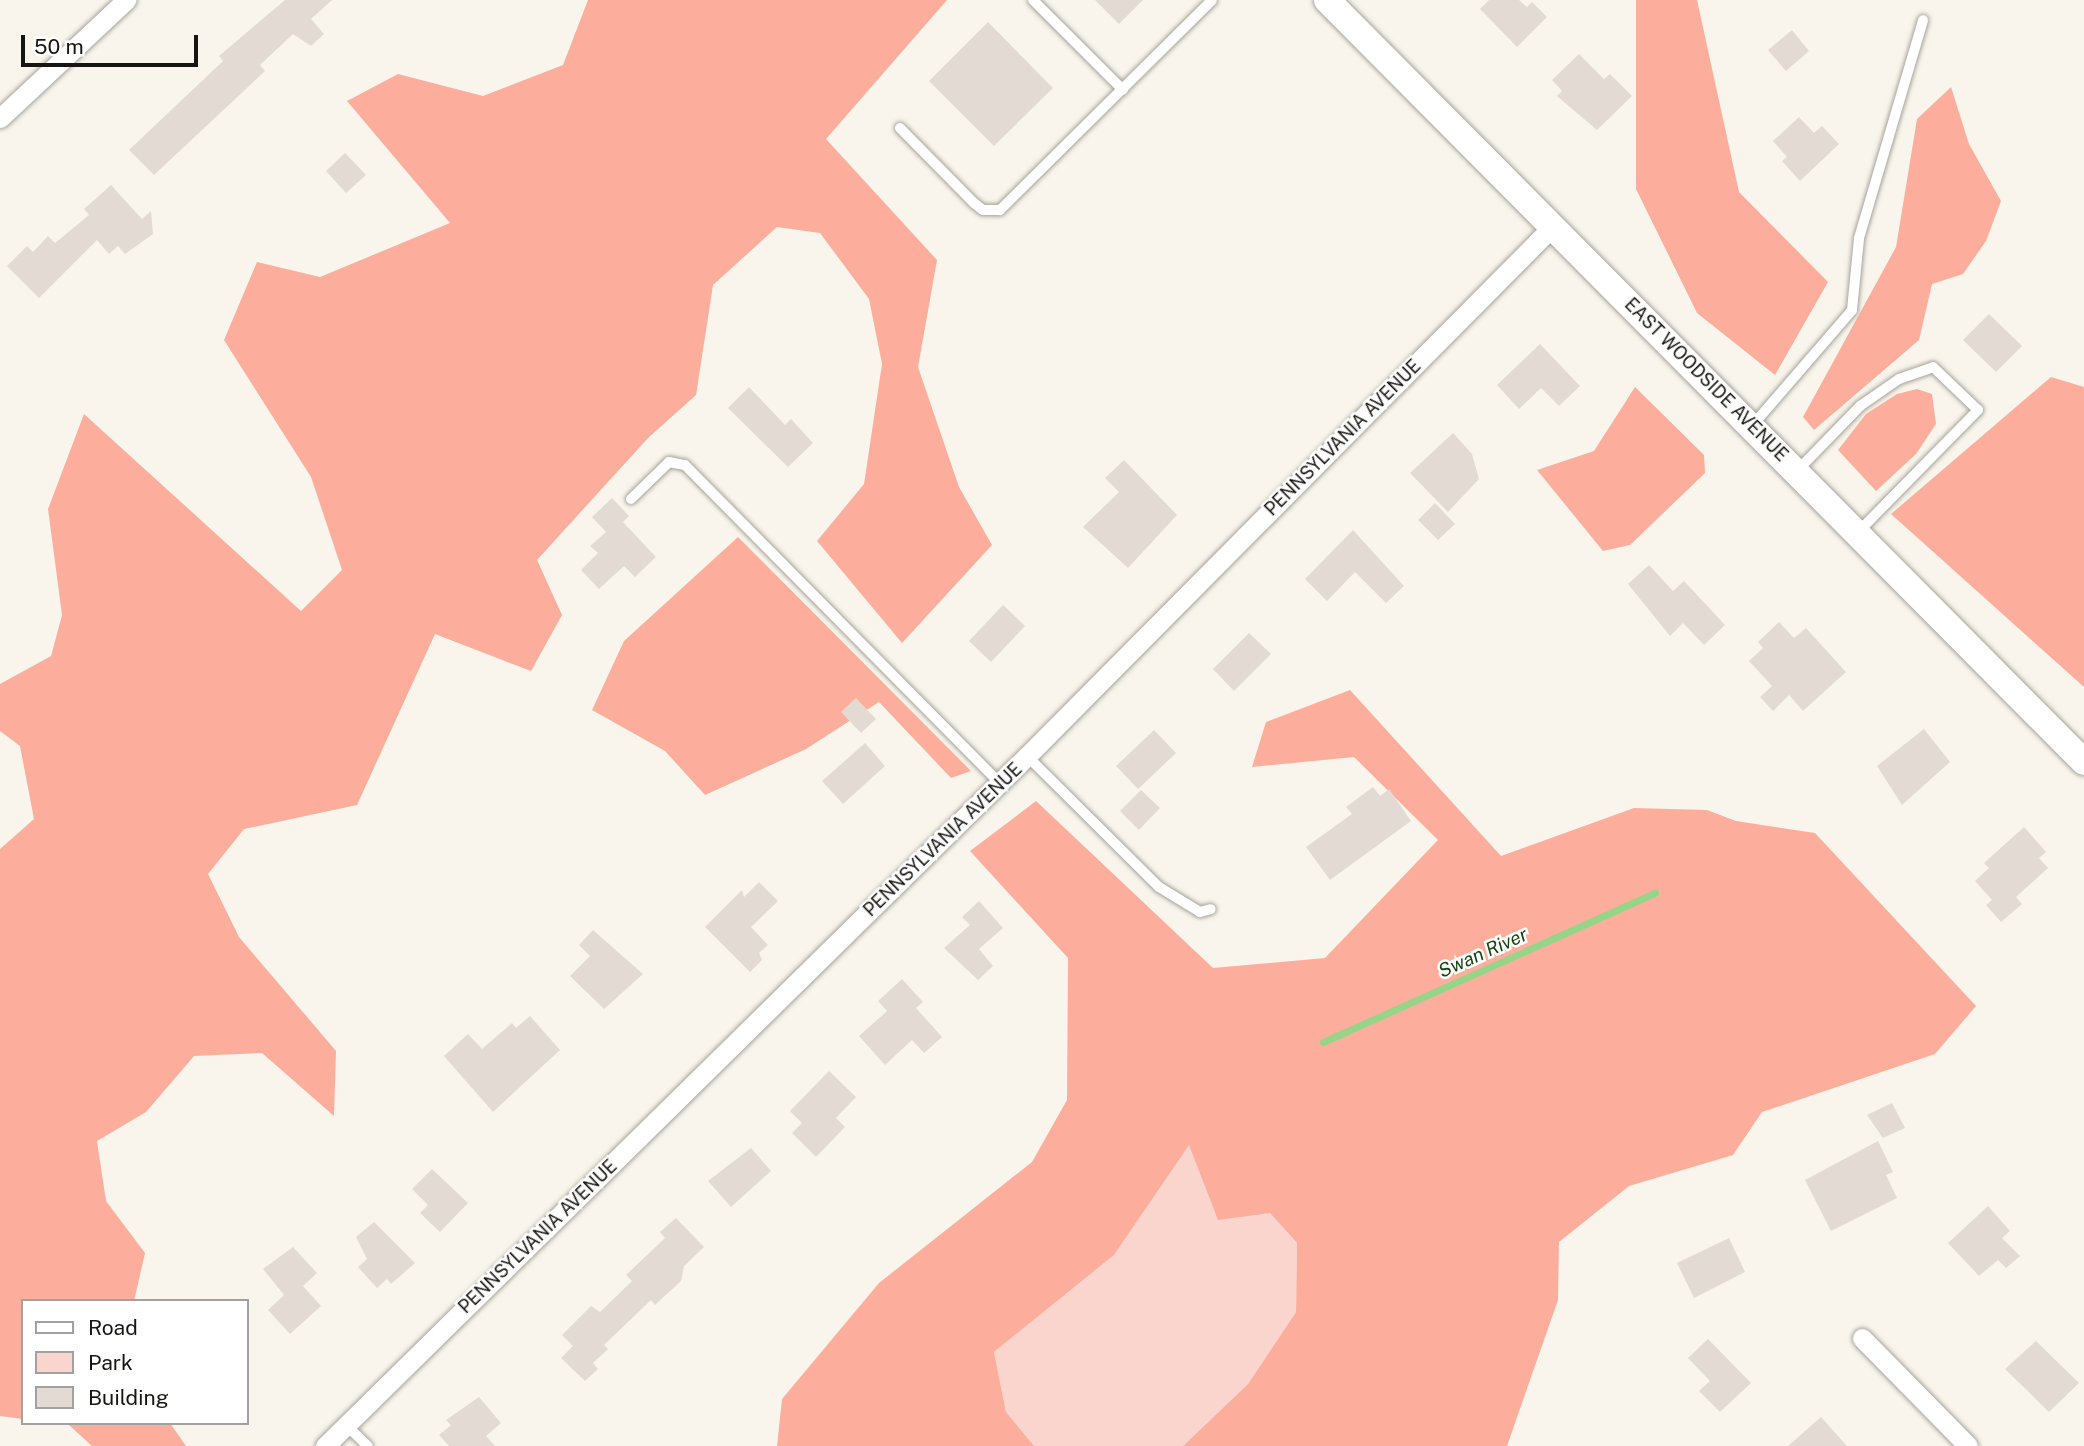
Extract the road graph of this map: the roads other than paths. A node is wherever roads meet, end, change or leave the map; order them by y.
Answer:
1 (126, 0) edge
2 (1033, 0) edge
3 (1212, 0) edge
4 (1326, 0) edge
5 (1923, 20) dead end
6 (1123, 90) junction
7 (0, 118) edge
8 (900, 128) dead end
9 (1553, 226) junction
10 (1751, 427) junction
11 (1796, 471) junction
12 (631, 499) dead end
13 (1857, 533) junction
14 (1027, 756) junction
15 (2084, 762) edge
16 (1000, 783) junction
17 (1211, 909) dead end
18 (1862, 1338) dead end
19 (346, 1425) junction
20 (325, 1446) edge
21 (368, 1446) edge
22 (1968, 1446) edge

1 - 7 street
2 - 6 lane
3 - 6 lane
4 - 9 main road, EAST WOODSIDE AVENUE
5 - 10 lane
6 - 8 lane
9 - 10 main road, EAST WOODSIDE AVENUE
9 - 14 street, PENNSYLVANIA AVENUE
10 - 11 main road, EAST WOODSIDE AVENUE
11 - 13 main road, EAST WOODSIDE AVENUE
11 - 13 lane
12 - 16 lane
13 - 15 main road, EAST WOODSIDE AVENUE
14 - 16 street, PENNSYLVANIA AVENUE
14 - 17 lane
16 - 19 street, PENNSYLVANIA AVENUE
18 - 22 street
19 - 20 street, PENNSYLVANIA AVENUE
19 - 21 lane

